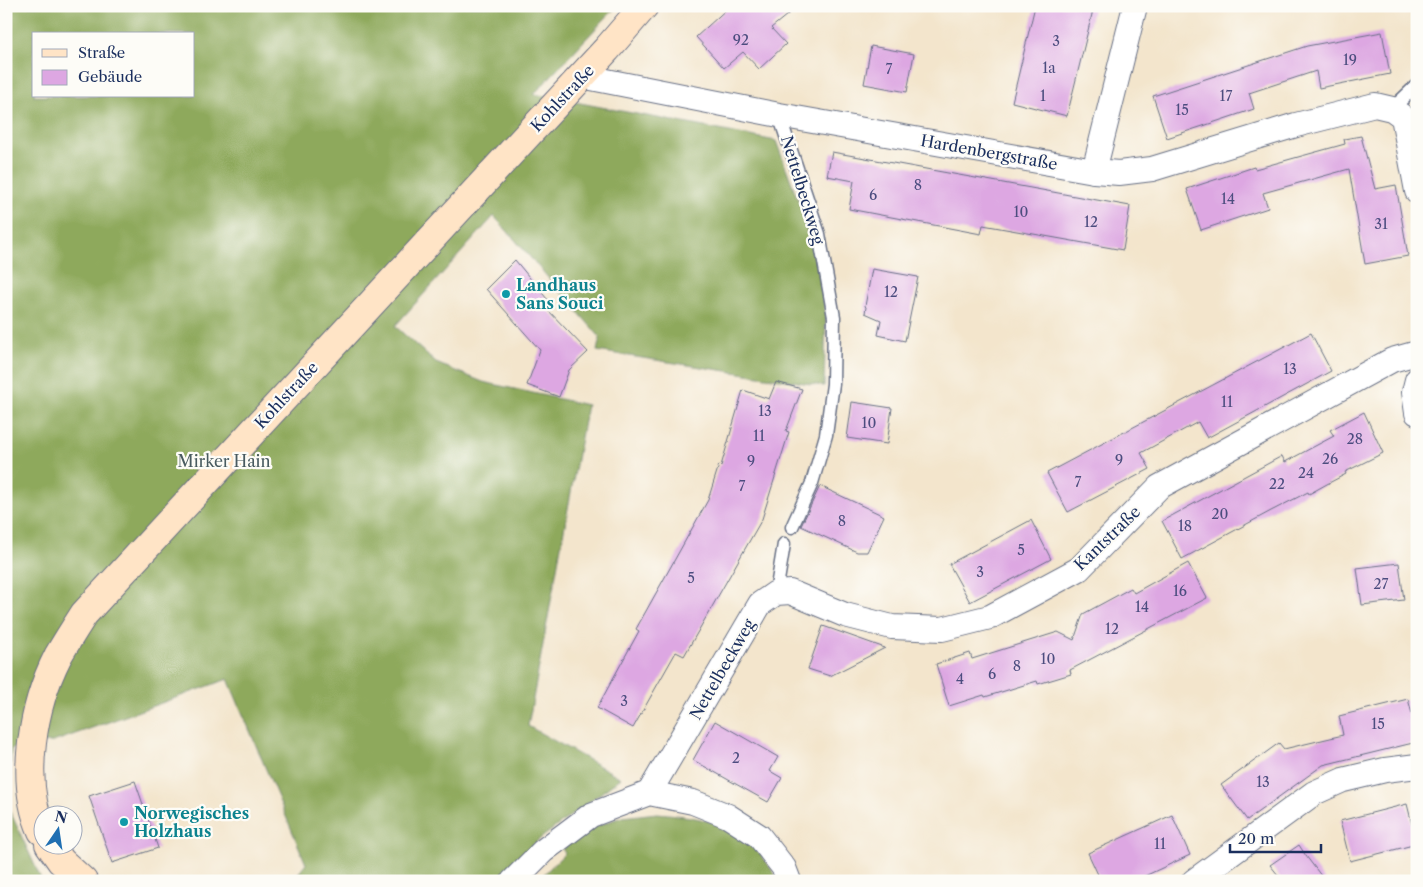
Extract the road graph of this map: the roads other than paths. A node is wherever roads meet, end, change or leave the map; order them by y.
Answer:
1 (644, 6) edge
2 (1135, 6) edge
3 (581, 76) junction
4 (1417, 85) edge
5 (1392, 109) junction
6 (780, 115) junction
7 (1414, 161) edge
8 (1094, 171) junction
9 (1417, 191) edge
10 (1417, 353) edge
11 (1417, 380) edge
12 (1417, 414) edge
13 (792, 527) dead end
14 (784, 544) dead end
15 (776, 593) junction
16 (1417, 766) edge
17 (649, 793) junction
18 (33, 804) edge
19 (56, 854) edge
20 (83, 881) edge
21 (513, 881) edge
22 (789, 881) edge
23 (1194, 881) edge

1 - 3 street, Kohlstraße
2 - 8 street
3 - 6 street, Hardenbergstraße
3 - 18 street, Kohlstraße
4 - 5 lane
5 - 7 street
5 - 8 street, Hardenbergstraße
6 - 8 street, Hardenbergstraße
6 - 13 lane, Nettelbeckweg
7 - 9 street
10 - 15 street, Kantstraße
11 - 12 street
14 - 15 lane
15 - 17 street, Nettelbeckweg
16 - 23 street
17 - 21 street
17 - 22 street
19 - 20 street

